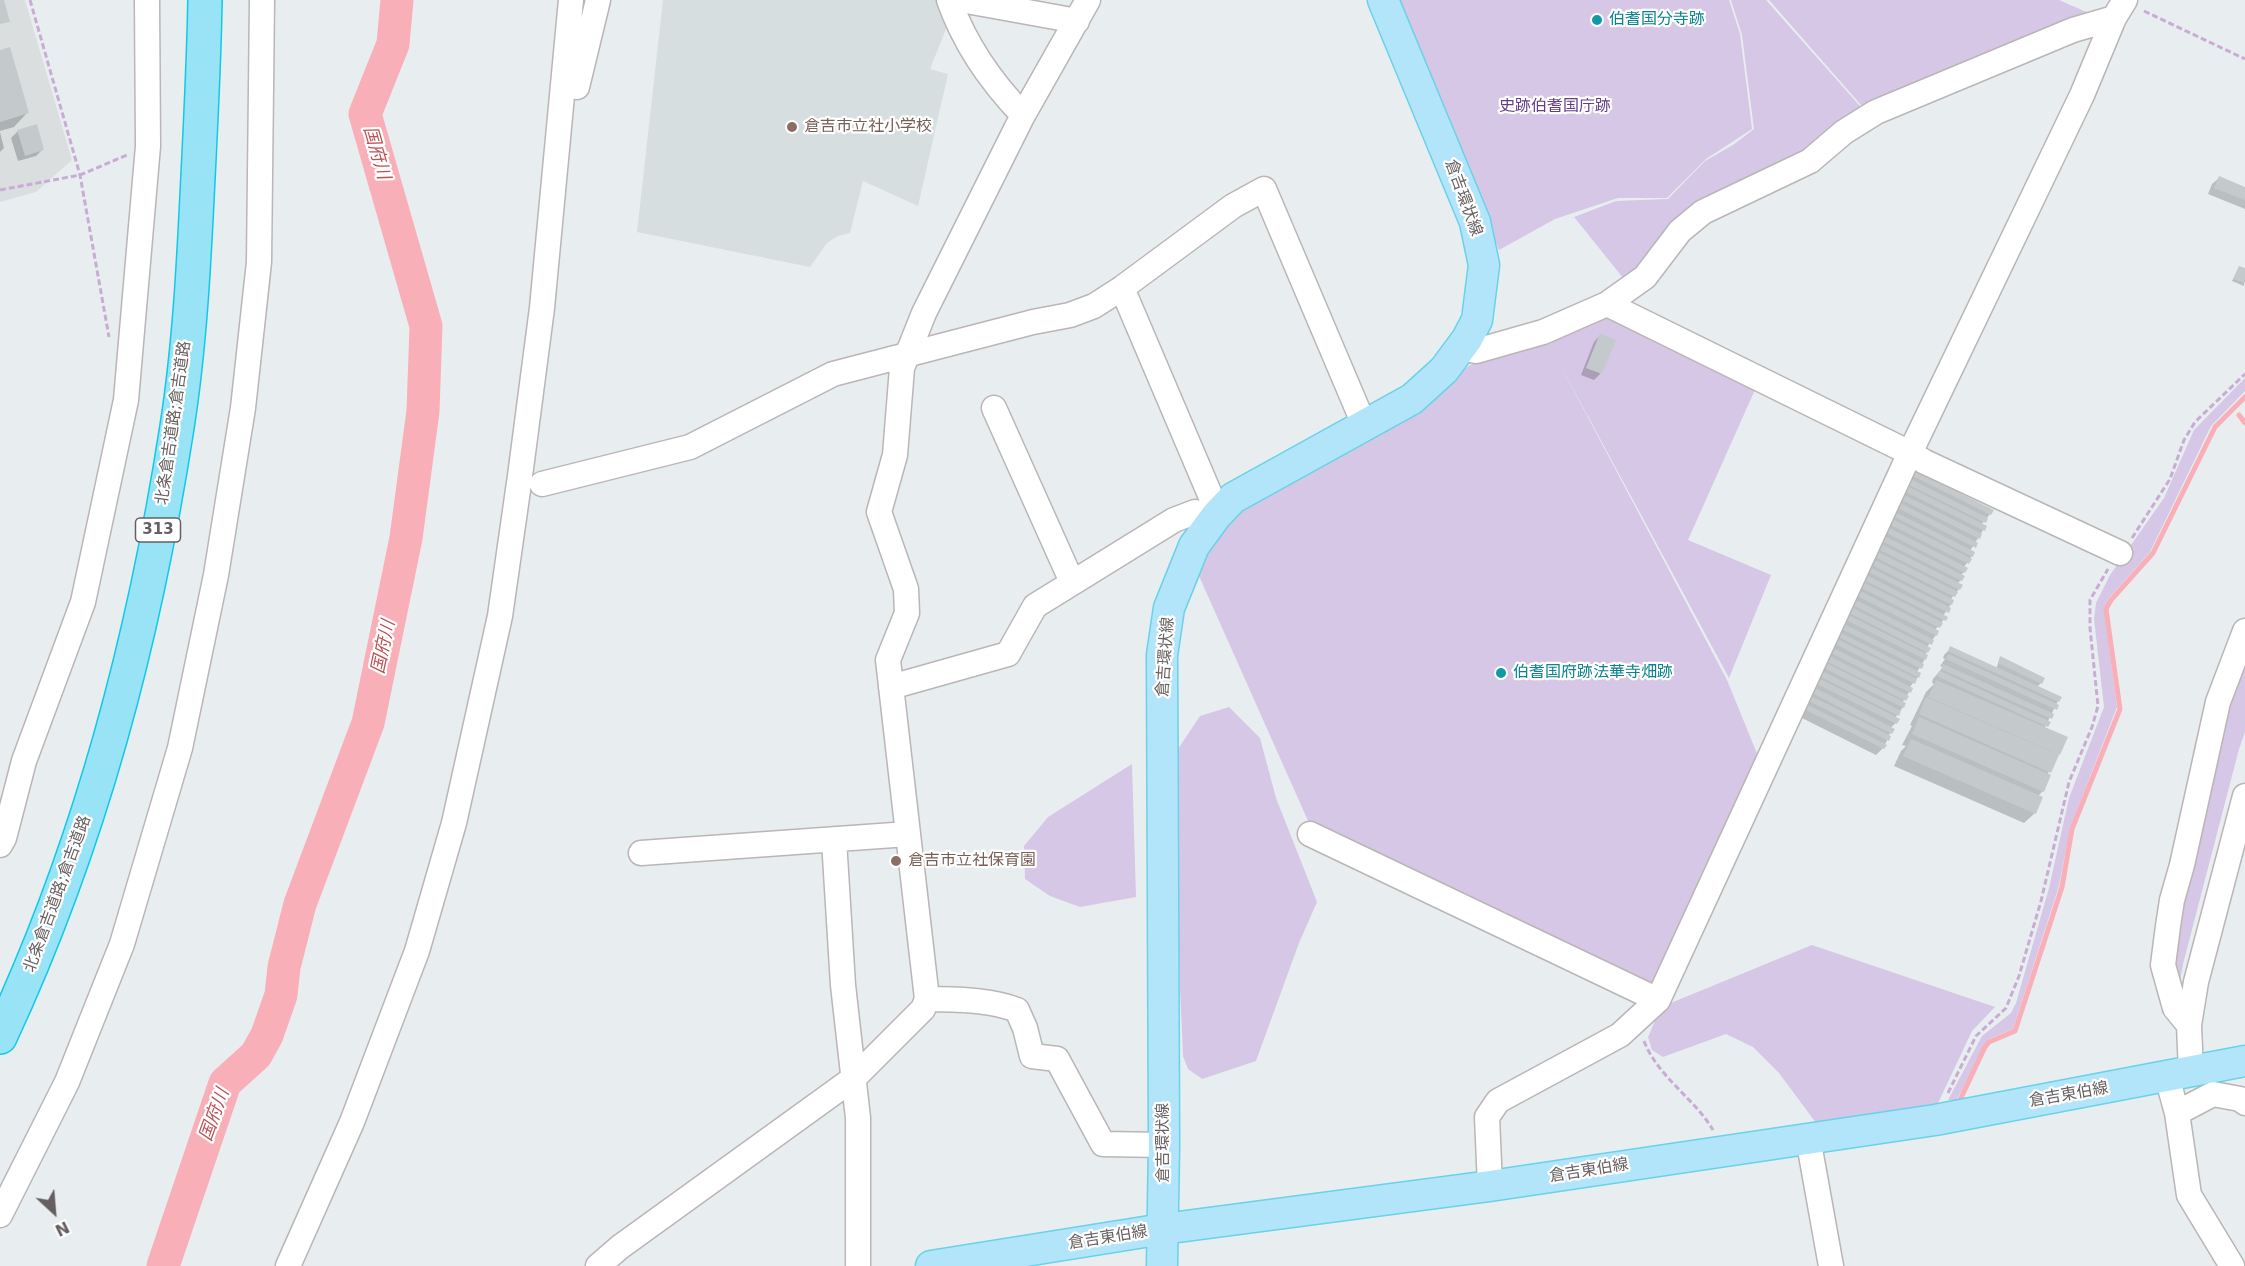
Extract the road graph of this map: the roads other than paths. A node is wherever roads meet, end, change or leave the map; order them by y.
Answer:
1 (147, 0) edge
2 (189, 0) edge
3 (205, 0) edge
4 (262, 0) edge
5 (571, 0) edge
6 (598, 0) edge
7 (949, 0) edge
8 (961, 0) edge
9 (1383, 0) edge
10 (2121, 7) edge
11 (1082, 10) edge
12 (561, 115) junction
13 (1023, 115) junction
14 (1122, 288) junction
15 (1607, 304) junction
16 (1460, 348) junction
17 (907, 356) junction
18 (994, 408) dead end
19 (1360, 415) dead end
20 (1910, 453) junction
21 (542, 484) dead end
22 (1216, 516) junction
23 (2121, 553) road end
24 (1072, 582) junction
25 (2245, 631) edge
26 (891, 687) junction
27 (2245, 796) edge
28 (908, 834) junction
29 (1310, 834) dead end
30 (834, 840) junction
31 (0, 845) edge
32 (641, 853) dead end
33 (0, 996) edge
34 (927, 999) junction
35 (1658, 1000) junction
36 (2188, 1025) junction
37 (0, 1037) edge
38 (2245, 1061) edge
39 (2179, 1074) junction
40 (854, 1078) junction
41 (2245, 1102) edge
42 (2177, 1113) junction
43 (1808, 1138) junction
44 (1164, 1145) junction
45 (1490, 1186) junction
46 (0, 1215) edge
47 (1163, 1229) junction
48 (288, 1266) edge
49 (598, 1266) edge
50 (858, 1266) edge
51 (931, 1266) edge
52 (1162, 1266) edge
53 (1831, 1266) edge
54 (2232, 1266) edge

1 - 31 street
2 - 33 highway, 北条倉吉道路;倉吉道路 / 313
3 - 37 highway, 北条倉吉道路;倉吉道路 / 313
4 - 46 street
5 - 12 street
6 - 12 street
7 - 13 street
8 - 11 street
9 - 16 main road, 倉吉環状線
10 - 15 street
10 - 20 street
11 - 13 street
12 - 48 street
13 - 17 street
14 - 17 street
14 - 19 street
14 - 22 street
15 - 16 street
15 - 20 street
16 - 22 main road, 倉吉環状線
17 - 21 street
17 - 26 street
18 - 24 street
20 - 23 street
20 - 35 street
22 - 24 street
22 - 44 main road, 倉吉環状線
24 - 26 street
25 - 36 street
26 - 28 street
27 - 36 street
28 - 30 street
28 - 34 street
29 - 35 street
30 - 32 street
30 - 40 street
34 - 40 street
34 - 44 street
35 - 45 street
36 - 39 street
38 - 39 main road, 倉吉東伯線
39 - 42 street
39 - 43 main road, 倉吉東伯線
40 - 49 street
40 - 50 street
41 - 42 street
42 - 54 street
43 - 45 main road, 倉吉東伯線
43 - 53 street
44 - 47 main road, 倉吉環状線
45 - 47 main road, 倉吉東伯線
47 - 51 main road, 倉吉東伯線
47 - 52 main road, 倉吉環状線

